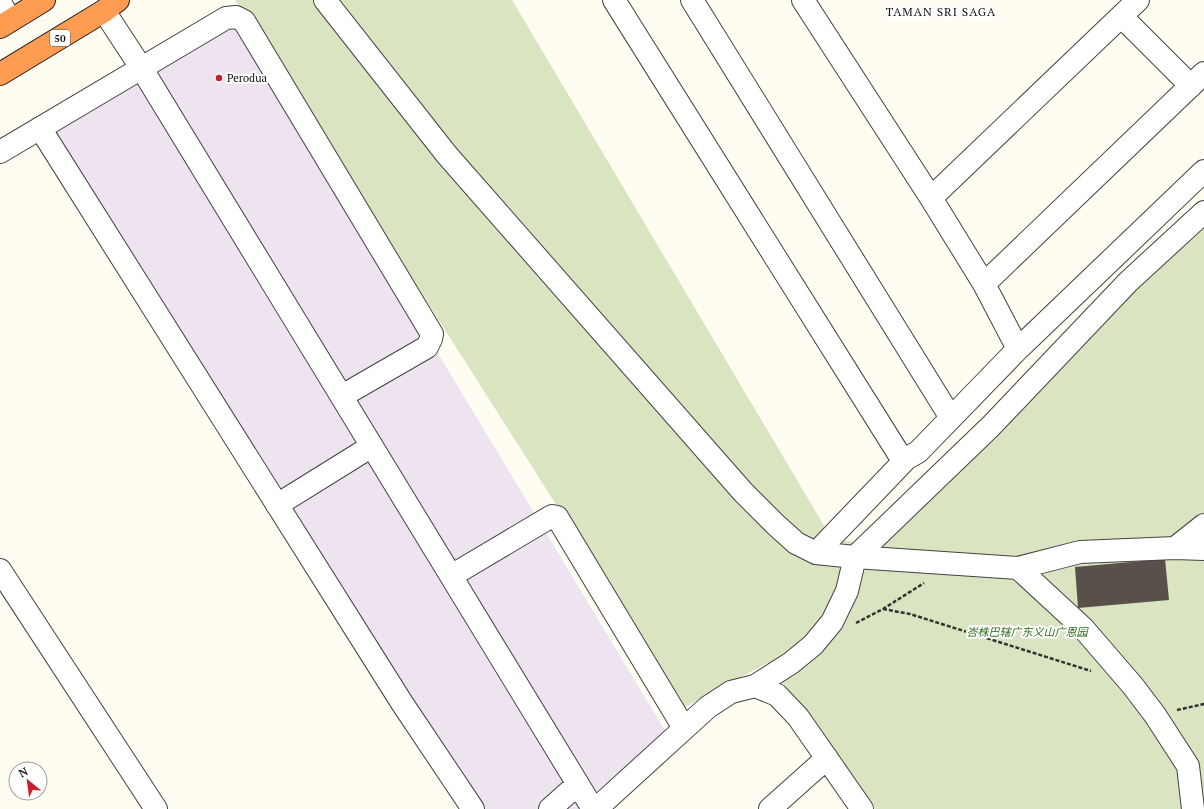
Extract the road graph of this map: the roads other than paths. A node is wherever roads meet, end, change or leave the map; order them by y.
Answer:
1 (44, 0) edge
2 (325, 0) edge
3 (614, 0) edge
4 (692, 0) edge
5 (1138, 0) edge
6 (810, 3) edge
7 (111, 6) edge
8 (3, 16) edge
9 (1122, 17) junction
10 (142, 69) junction
11 (0, 74) edge
12 (1198, 79) edge
13 (40, 128) junction
14 (0, 152) edge
15 (1204, 171) edge
16 (931, 198) junction
17 (1204, 212) edge
18 (984, 284) junction
19 (1018, 349) junction
20 (342, 396) junction
21 (951, 418) junction
22 (372, 446) junction
23 (907, 458) junction
24 (277, 505) junction
25 (1204, 525) edge
26 (1175, 548) junction
27 (1204, 549) edge
28 (816, 553) junction
29 (855, 558) junction
30 (1018, 568) junction
31 (0, 570) edge
32 (451, 576) junction
33 (755, 686) junction
34 (684, 728) junction
35 (827, 758) junction
36 (578, 784) junction
37 (156, 809) edge
38 (472, 809) edge
39 (550, 809) edge
40 (594, 809) edge
41 (770, 809) edge
42 (862, 809) edge
43 (1192, 809) edge

1 - 8 highway
2 - 28 street
3 - 23 street
4 - 21 street
5 - 9 street
6 - 16 street
7 - 10 street
7 - 11 highway, 50
9 - 12 street
9 - 16 street
10 - 13 street
10 - 20 street
10 - 20 street
12 - 18 street
13 - 14 street
13 - 24 street
15 - 19 street
16 - 18 street
17 - 29 street
18 - 19 street
19 - 21 street
20 - 22 street
21 - 23 street
22 - 24 street
22 - 32 street
23 - 28 street
24 - 38 street
25 - 26 street
26 - 27 street
26 - 30 street
28 - 29 street
29 - 30 street
29 - 33 street
30 - 43 street
31 - 37 street
32 - 34 street
32 - 36 street
33 - 34 street
33 - 35 street
34 - 40 street
35 - 41 street
35 - 42 street
36 - 39 street
36 - 40 street

